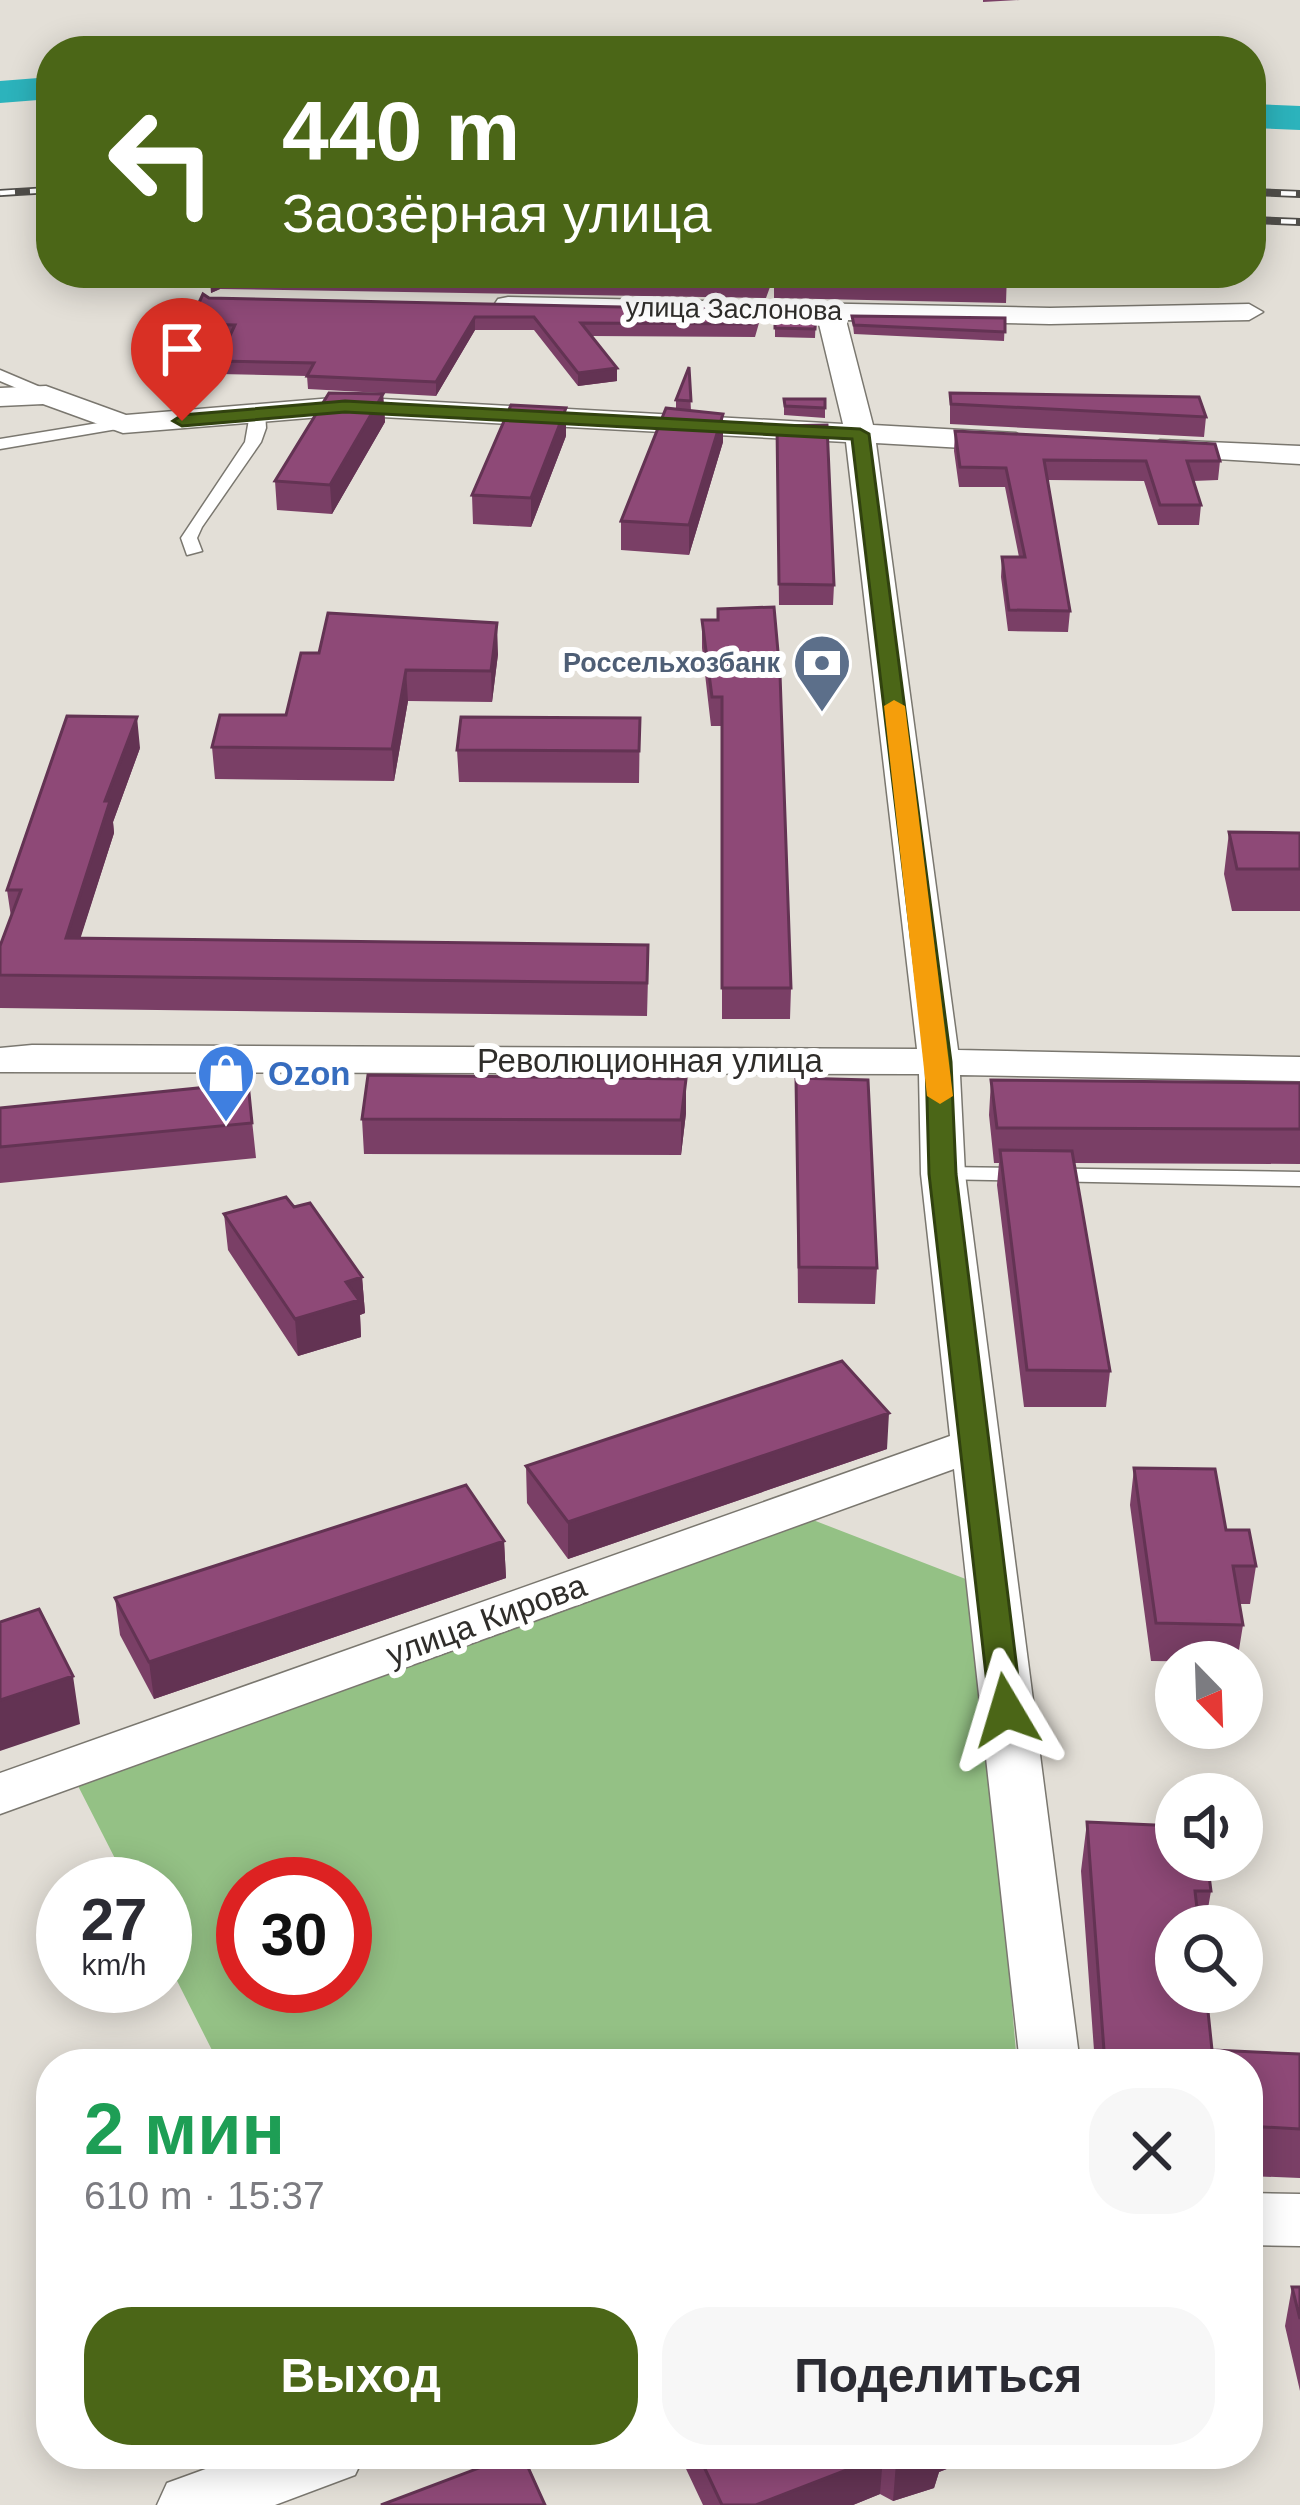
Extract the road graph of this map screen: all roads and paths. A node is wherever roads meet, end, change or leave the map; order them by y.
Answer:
1 (478, 305) edge
2 (830, 310) junction
3 (1249, 312) dead end
4 (0, 375) edge
5 (46, 395) junction
6 (0, 397) edge
7 (257, 411) junction
8 (122, 424) junction
9 (860, 434) junction
10 (1046, 443) edge
11 (0, 444) edge
12 (1138, 448) edge
13 (1300, 455) edge
14 (193, 551) dead end
15 (0, 1060) edge
16 (939, 1062) junction
17 (1300, 1070) edge
18 (943, 1174) junction
19 (1300, 1179) edge
20 (973, 1444) junction
21 (0, 1794) edge
22 (1048, 2049) edge
23 (1263, 2220) edge
24 (1300, 2221) edge
25 (290, 2469) edge
26 (191, 2505) edge

1 - 2 street, улица Заслонова
2 - 3 street, улица Заслонова
2 - 9 street
4 - 5 lane
5 - 6 street
5 - 8 street
7 - 8 street
7 - 9 street
7 - 14 lane
8 - 11 lane
9 - 10 street
9 - 16 street
12 - 13 street
15 - 16 street, Революционная улица
16 - 17 street, Революционная улица
16 - 18 street
18 - 19 lane
18 - 20 street
20 - 21 street, улица Кирова
20 - 22 street
23 - 24 street
25 - 26 street

